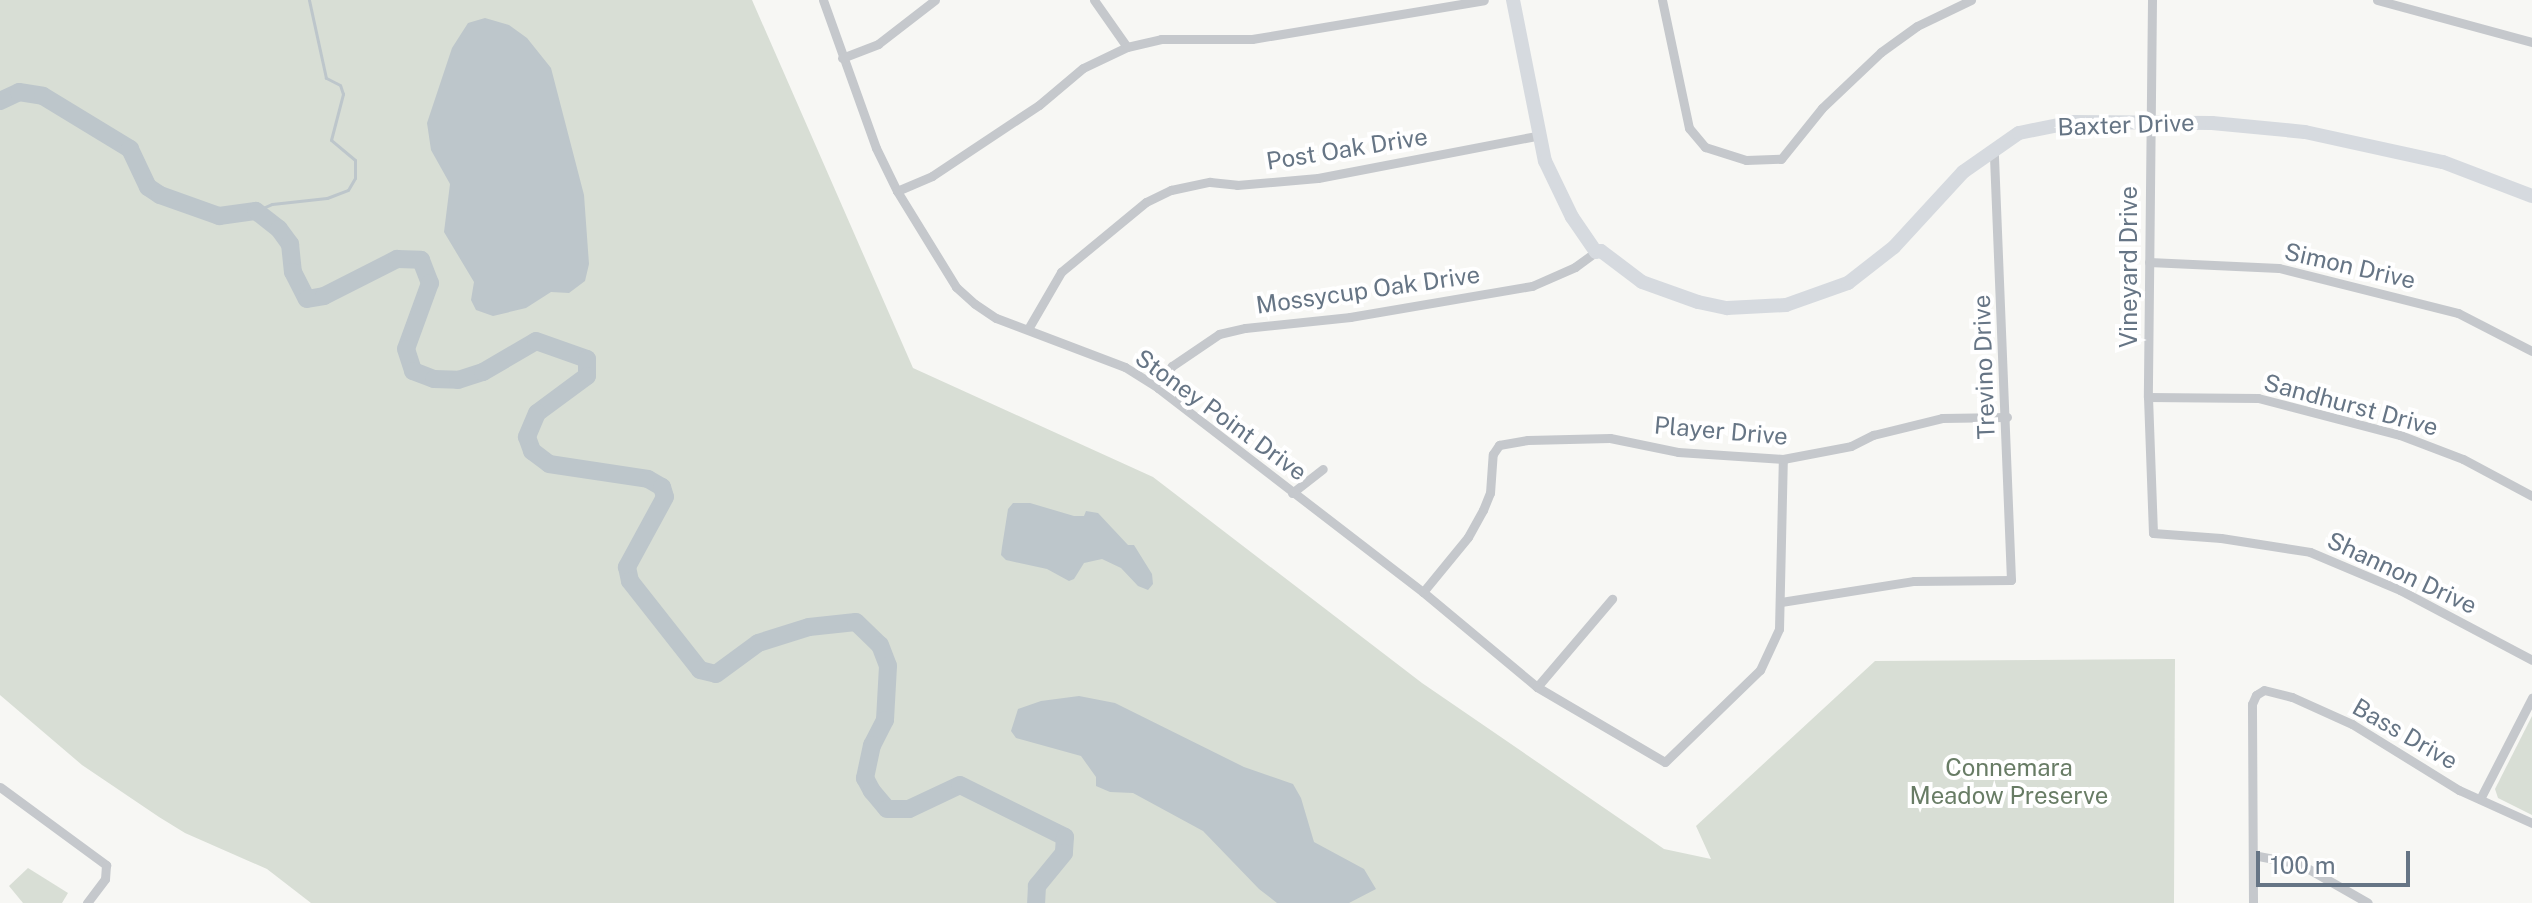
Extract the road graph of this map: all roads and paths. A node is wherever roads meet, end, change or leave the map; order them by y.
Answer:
1 (823, 0) edge
2 (935, 0) edge
3 (1094, 0) edge
4 (1484, 0) edge
5 (1513, 0) edge
6 (1662, 0) edge
7 (1971, 0) edge
8 (2152, 0) edge
9 (2377, 0) edge
10 (2532, 42) edge
11 (1127, 47) junction
12 (842, 58) junction
13 (2150, 122) junction
14 (1541, 135) junction
15 (1994, 153) junction
16 (897, 191) junction
17 (2532, 196) edge
18 (1596, 252) junction
19 (2149, 262) junction
20 (1028, 329) junction
21 (2532, 351) edge
22 (1158, 388) junction
23 (2148, 397) junction
24 (2007, 417) junction
25 (1783, 459) junction
26 (1323, 469) dead end
27 (1292, 493) junction
28 (2532, 496) edge
29 (2153, 533) joint
30 (1423, 592) junction
31 (1612, 599) dead end
32 (1781, 602) junction
33 (2532, 660) edge
34 (1537, 687) junction
35 (2532, 698) edge
36 (0, 787) edge
37 (2480, 799) junction
38 (2532, 823) edge
39 (2253, 855) junction
40 (87, 903) edge
41 (2253, 903) edge
42 (2368, 903) edge

1 - 12 street, Stoney Point Drive
2 - 12 street
3 - 11 street
4 - 11 street
5 - 14 street
6 - 7 street
8 - 13 street, Vineyard Drive
9 - 10 street
11 - 16 street
12 - 16 street, Stoney Point Drive
13 - 15 street, Baxter Drive
13 - 17 street, Baxter Drive
13 - 19 street, Vineyard Drive
14 - 18 street
14 - 20 street, Post Oak Drive
15 - 18 street, Baxter Drive
15 - 24 street, Trevino Drive
16 - 20 street, Stoney Point Drive
18 - 22 street, Mossycup Oak Drive
19 - 21 street, Simon Drive
19 - 23 street, Vineyard Drive
20 - 22 street, Stoney Point Drive
22 - 27 street, Stoney Point Drive
23 - 28 street, Sandhurst Drive
23 - 29 street, Vineyard Drive
24 - 25 street, Player Drive
24 - 32 street, Trevino Drive
25 - 30 street, Player Drive
25 - 32 street
26 - 27 street
27 - 30 street, Stoney Point Drive
29 - 33 street, Shannon Drive
30 - 34 street, Stoney Point Drive
31 - 34 street
32 - 34 street, Stoney Point Drive
35 - 37 street
36 - 40 street
37 - 38 street, Bass Drive
37 - 39 street, Bass Drive
39 - 41 street
39 - 42 street

